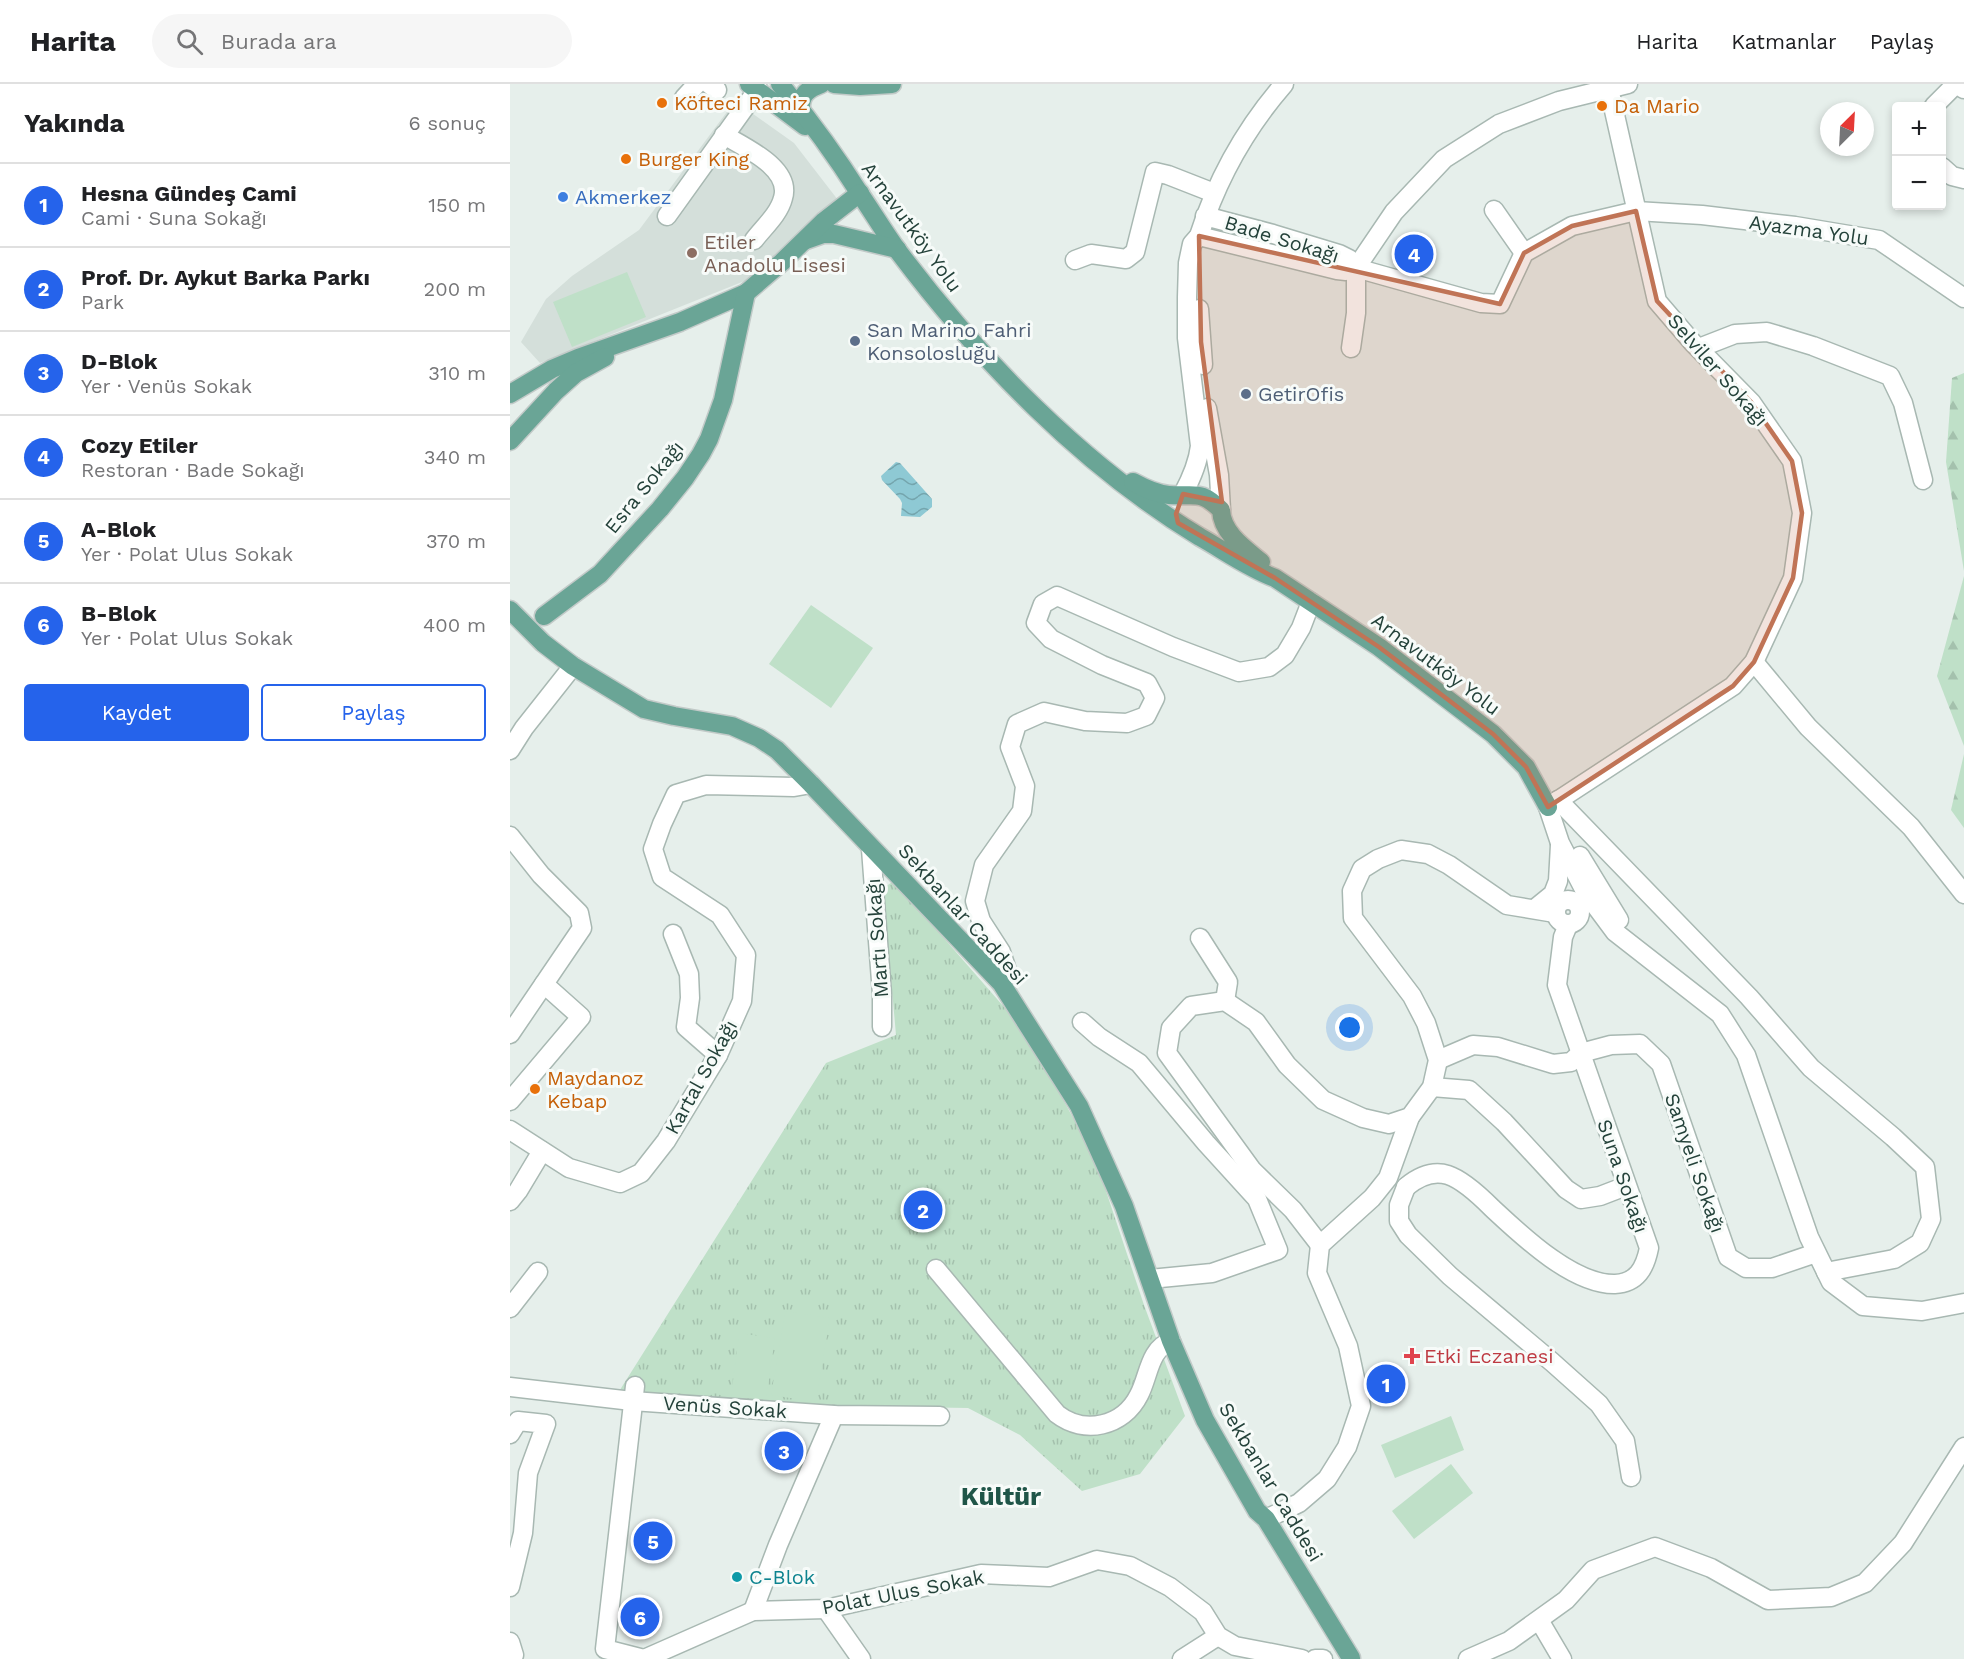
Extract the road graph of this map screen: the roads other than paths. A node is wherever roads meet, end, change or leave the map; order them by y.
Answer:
1 (697, 84) edge
2 (780, 84) edge
3 (821, 84) edge
4 (834, 84) edge
5 (892, 84) edge
6 (1284, 84) edge
7 (1628, 84) edge
8 (1956, 84) edge
9 (1609, 86) edge
10 (754, 87) edge
11 (1964, 90) edge
12 (684, 99) dead end
13 (1938, 102) edge
14 (801, 110) junction
15 (815, 131) junction
16 (724, 135) junction
17 (1946, 171) edge
18 (1964, 179) edge
19 (860, 193) junction
20 (1214, 193) junction
21 (1494, 210) dead end
22 (1636, 211) junction
23 (667, 216) dead end
24 (1205, 216) junction
25 (1199, 236) junction
26 (754, 240) dead end
27 (804, 241) junction
28 (897, 249) junction
29 (1524, 253) junction
30 (1075, 260) dead end
31 (1356, 268) junction
32 (746, 293) junction
33 (1964, 298) edge
34 (645, 333) junction
35 (1351, 348) dead end
36 (1699, 348) junction
37 (510, 394) edge
38 (510, 441) edge
39 (1107, 470) junction
40 (1923, 480) dead end
41 (1183, 494) junction
42 (1221, 515) junction
43 (1179, 523) junction
44 (1198, 536) junction
45 (1275, 578) junction
46 (1311, 602) junction
47 (511, 612) edge
48 (544, 616) junction
49 (543, 643) junction
50 (1754, 662) junction
51 (573, 666) junction
52 (510, 750) edge
53 (811, 784) junction
54 (1553, 803) junction
55 (510, 836) edge
56 (1560, 843) junction
57 (872, 849) junction
58 (1964, 894) edge
59 (1593, 896) junction
60 (1534, 909) junction
61 (1566, 914) junction
62 (674, 934) dead end
63 (1200, 938) dead end
64 (1001, 983) junction
65 (544, 984) junction
66 (1225, 1001) junction
67 (1082, 1022) dead end
68 (882, 1027) dead end
69 (510, 1034) edge
70 (1581, 1053) junction
71 (718, 1055) junction
72 (1438, 1060) junction
73 (1432, 1087) junction
74 (510, 1101) edge
75 (1410, 1118) junction
76 (510, 1130) edge
77 (542, 1151) junction
78 (1388, 1178) junction
79 (1626, 1186) junction
80 (1406, 1187) junction
81 (510, 1201) edge
82 (1320, 1245) junction
83 (1816, 1253) junction
84 (936, 1269) dead end
85 (538, 1272) dead end
86 (1826, 1272) junction
87 (1150, 1279) junction
88 (1964, 1303) edge
89 (510, 1308) edge
90 (1171, 1341) junction
91 (510, 1387) edge
92 (634, 1393) junction
93 (834, 1415) junction
94 (940, 1416) dead end
95 (510, 1434) edge
96 (1964, 1448) edge
97 (1631, 1477) dead end
98 (1266, 1519) junction
99 (510, 1587) edge
100 (826, 1609) junction
101 (753, 1611) junction
102 (1539, 1620) junction
103 (1218, 1636) junction
104 (510, 1642) edge
105 (512, 1659) edge
106 (644, 1659) edge
107 (861, 1659) edge
108 (1182, 1659) edge
109 (1302, 1659) edge
110 (1315, 1659) edge
111 (1323, 1659) edge
112 (1351, 1659) edge
113 (1468, 1659) edge
114 (1562, 1659) edge

1 - 12 street
2 - 14 main road, Arnavutköy Yolu
3 - 14 main road
4 - 5 main road
6 - 20 street
7 - 9 street
8 - 11 street
8 - 13 street
9 - 22 street, Selviler Sokağı
9 - 31 street
10 - 15 main road
10 - 16 street
14 - 15 main road, Arnavutköy Yolu
15 - 19 main road, Arnavutköy Yolu
16 - 23 street
16 - 26 street
17 - 18 street
19 - 27 main road
19 - 28 main road, Arnavutköy Yolu
20 - 24 street
20 - 30 street
21 - 29 street
22 - 29 street, Ayazma Yolu
22 - 33 street, Ayazma Yolu
22 - 36 street, Selviler Sokağı
24 - 25 street
24 - 31 street, Bade Sokağı
25 - 31 street, Bade Sokağı
25 - 41 street
25 - 42 street
27 - 28 main road
27 - 32 main road
28 - 39 main road, Arnavutköy Yolu
29 - 31 street, Bade Sokağı
31 - 35 street
32 - 34 main road
32 - 48 main road, Esra Sokağı
34 - 37 main road
34 - 38 main road
36 - 40 street
36 - 50 street, Selviler Sokağı
39 - 41 main road
39 - 43 main road
41 - 42 main road
41 - 43 main road
42 - 44 main road
42 - 45 main road
43 - 44 main road
44 - 45 main road
45 - 46 main road, Arnavutköy Yolu
46 - 54 main road, Arnavutköy Yolu
46 - 64 street
47 - 48 main road
47 - 49 main road, Sekbanlar Caddesi
48 - 49 main road
49 - 51 main road, Sekbanlar Caddesi
50 - 54 street, Selviler Sokağı
50 - 58 street
51 - 52 street
51 - 53 main road, Sekbanlar Caddesi
53 - 57 main road, Sekbanlar Caddesi
53 - 71 street, Kartal Sokağı
54 - 56 street
54 - 59 street
54 - 86 street
55 - 65 street
56 - 59 street
56 - 60 street
57 - 64 main road, Sekbanlar Caddesi
57 - 68 street, Martı Sokağı
59 - 61 street
59 - 83 street
60 - 61 street
60 - 72 street
61 - 70 street, Suna Sokağı
62 - 71 street
63 - 66 street
64 - 87 main road, Sekbanlar Caddesi
65 - 69 street
65 - 74 street
66 - 75 street
66 - 82 street
67 - 87 street
70 - 72 street
70 - 79 street, Suna Sokağı
70 - 83 street, Samyeli Sokağı
71 - 77 street, Kartal Sokağı
72 - 73 street
73 - 75 street
73 - 79 street
75 - 78 street
76 - 77 street, Kartal Sokağı
77 - 81 street
78 - 80 street
78 - 82 street
79 - 80 street, Suna Sokağı
80 - 97 street
82 - 98 street
83 - 86 street
84 - 90 street
85 - 89 street
86 - 88 street
87 - 90 main road, Sekbanlar Caddesi
90 - 98 main road, Sekbanlar Caddesi
91 - 92 street, Venüs Sokak
92 - 93 street, Venüs Sokak
92 - 106 street, Polat Ulus Sokak
93 - 94 street, Venüs Sokak
93 - 101 street
95 - 99 street
96 - 102 street
98 - 112 main road, Sekbanlar Caddesi
100 - 101 street, Polat Ulus Sokak
100 - 103 street, Polat Ulus Sokak
100 - 107 street
101 - 106 street, Polat Ulus Sokak
102 - 113 street
102 - 114 street
103 - 108 street
103 - 109 street
104 - 105 street
110 - 111 street

